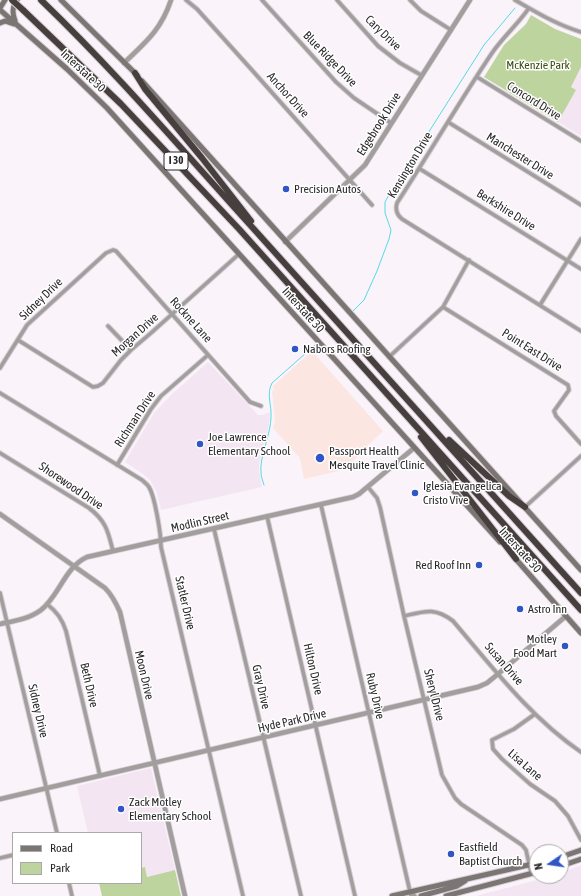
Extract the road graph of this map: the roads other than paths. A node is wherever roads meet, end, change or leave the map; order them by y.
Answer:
1 (5, 0) edge
2 (12, 0) edge
3 (17, 0) edge
4 (41, 0) edge
5 (61, 0) edge
6 (171, 0) edge
7 (186, 0) edge
8 (262, 0) edge
9 (337, 0) edge
10 (410, 0) edge
11 (470, 0) edge
12 (515, 0) edge
13 (529, 8) junction
14 (0, 9) edge
15 (0, 22) edge
16 (17, 24) junction
17 (451, 30) junction
18 (581, 32) edge
19 (124, 62) junction
20 (135, 73) junction
21 (421, 75) junction
22 (477, 77) junction
23 (448, 122) junction
24 (392, 123) junction
25 (581, 141) edge
26 (420, 168) junction
27 (350, 180) junction
28 (372, 205) dead end
29 (581, 205) edge
30 (581, 239) edge
31 (285, 242) junction
32 (273, 250) junction
33 (106, 253) joint
34 (239, 254) junction
35 (469, 260) junction
36 (567, 261) junction
37 (581, 269) edge
38 (540, 305) junction
39 (443, 307) junction
40 (172, 314) junction
41 (108, 326) dead end
42 (581, 331) edge
43 (18, 340) junction
44 (131, 350) junction
45 (208, 354) junction
46 (389, 357) junction
47 (0, 368) edge
48 (0, 393) edge
49 (261, 406) dead end
50 (402, 411) junction
51 (420, 413) junction
52 (581, 444) edge
53 (414, 448) junction
54 (0, 452) edge
55 (581, 456) edge
56 (117, 465) junction
57 (368, 487) junction
58 (321, 505) junction
59 (525, 507) junction
60 (0, 514) edge
61 (267, 516) junction
62 (214, 529) junction
63 (161, 541) junction
64 (112, 551) junction
65 (516, 559) junction
66 (74, 566) junction
67 (581, 570) edge
68 (0, 593) edge
69 (581, 593) edge
70 (47, 604) junction
71 (581, 610) edge
72 (404, 616) junction
73 (566, 616) junction
74 (7, 622) junction
75 (0, 624) edge
76 (581, 633) edge
77 (498, 674) junction
78 (425, 700) junction
79 (369, 713) junction
80 (535, 714) junction
81 (316, 725) junction
82 (263, 738) junction
83 (209, 750) junction
84 (581, 752) edge
85 (155, 763) junction
86 (100, 776) junction
87 (46, 788) junction
88 (0, 800) edge
89 (57, 832) edge
90 (581, 840) edge
91 (581, 850) edge
92 (569, 854) edge
93 (12, 855) edge
94 (0, 858) edge
95 (581, 859) edge
96 (569, 863) edge
97 (529, 865) joint
98 (529, 874) edge
99 (468, 880) junction
100 (68, 884) edge
101 (410, 895) edge
102 (72, 896) edge
103 (185, 896) edge
104 (243, 896) edge
105 (301, 896) edge
106 (355, 896) edge
107 (392, 896) edge
108 (415, 896) edge
109 (421, 896) edge
110 (446, 896) edge

1 - 14 main road
2 - 50 highway, I 30, bridge
3 - 16 main road
4 - 32 highway, I 30
5 - 19 main road
6 - 19 street
7 - 27 street, Anchor Drive
8 - 24 street, Blue Ridge Drive
9 - 21 street, Cary Drive
10 - 17 street
11 - 17 street, Edgebrook Drive
12 - 13 street
13 - 18 street
13 - 22 street, Kensington Drive
14 - 16 main road, Interstate 30
15 - 16 main road
16 - 34 main road, Interstate 30
17 - 21 street, Edgebrook Drive
19 - 20 main road
20 - 31 main road
20 - 32 highway
21 - 24 street, Edgebrook Drive
22 - 23 street, Kensington Drive
22 - 25 street, Concord Drive
23 - 26 street, Kensington Drive
23 - 29 street, Manchester Drive
24 - 27 street, Edgebrook Drive
26 - 35 street, Kensington Drive
26 - 36 street, Berkshire Drive
27 - 28 street, Anchor Drive
27 - 31 street, Edgebrook Drive
30 - 36 street
31 - 46 main road
32 - 51 highway, I 30
33 - 40 street, Rockne Lane
33 - 43 street, Sidney Drive
34 - 40 street, Morgan Drive
34 - 53 main road, Interstate 30
35 - 38 street, Kensington Drive
35 - 39 street
36 - 37 street, Berkshire Drive
36 - 38 street
38 - 42 street, Kensington Drive
39 - 46 street
39 - 52 street, Point East Drive
40 - 44 street, Morgan Drive
40 - 45 street, Rockne Lane
41 - 44 street
43 - 44 street, Morgan Drive
43 - 47 street, Sidney Drive
45 - 49 street, Rockne Lane
45 - 56 street, Richman Drive
46 - 59 main road
48 - 56 street, Statler Drive
50 - 65 highway
50 - 71 highway, I 30
51 - 59 highway
51 - 69 highway, I 30
53 - 57 street, Modlin Street
53 - 65 main road, Interstate 30
54 - 64 street, Shorewood Drive
55 - 59 street
56 - 63 street, Statler Drive
57 - 58 street, Modlin Street
57 - 72 street, Sheryl Drive
58 - 61 street, Modlin Street
58 - 79 street, Ruby Drive
59 - 67 main road
60 - 66 street, Moon Drive
61 - 62 street, Modlin Street
61 - 81 street, Hilton Drive
62 - 63 street, Modlin Street
62 - 82 street, Gray Drive
63 - 64 street, Modlin Street
63 - 83 street, Statler Drive
64 - 66 street, Modlin Street
65 - 73 main road, Interstate 30
66 - 70 street, Modlin Street
66 - 85 street, Moon Drive
68 - 74 street, Sidney Drive
70 - 74 street, Modlin Street
70 - 86 street, Beth Drive
72 - 77 street, Susan Drive
72 - 78 street, Sheryl Drive
73 - 76 main road, Interstate 30
73 - 77 street, Hyde Park Drive
74 - 75 street, Modlin Street
74 - 87 street, Sidney Drive
77 - 78 street, Hyde Park Drive
77 - 80 street, Susan Drive
78 - 79 street, Hyde Park Drive
78 - 97 street, Sheryl Drive
79 - 81 street, Hyde Park Drive
79 - 101 street, Ruby Drive
80 - 84 street, Susan Drive
80 - 90 street, Lisa Lane
81 - 82 street, Hyde Park Drive
81 - 106 street, Hilton Drive
82 - 83 street, Hyde Park Drive
82 - 105 street, Gray Drive
83 - 85 street, Hyde Park Drive
83 - 104 street, Statler Drive
85 - 86 street, Hyde Park Drive
85 - 103 street, Moon Drive
86 - 87 street, Hyde Park Drive
87 - 88 street, Hyde Park Drive
87 - 89 street, Sidney Drive
91 - 92 main road
93 - 94 street
95 - 96 main road
97 - 99 main road
98 - 110 main road
99 - 101 main road
99 - 109 main road
100 - 102 street
101 - 107 main road
101 - 108 street

